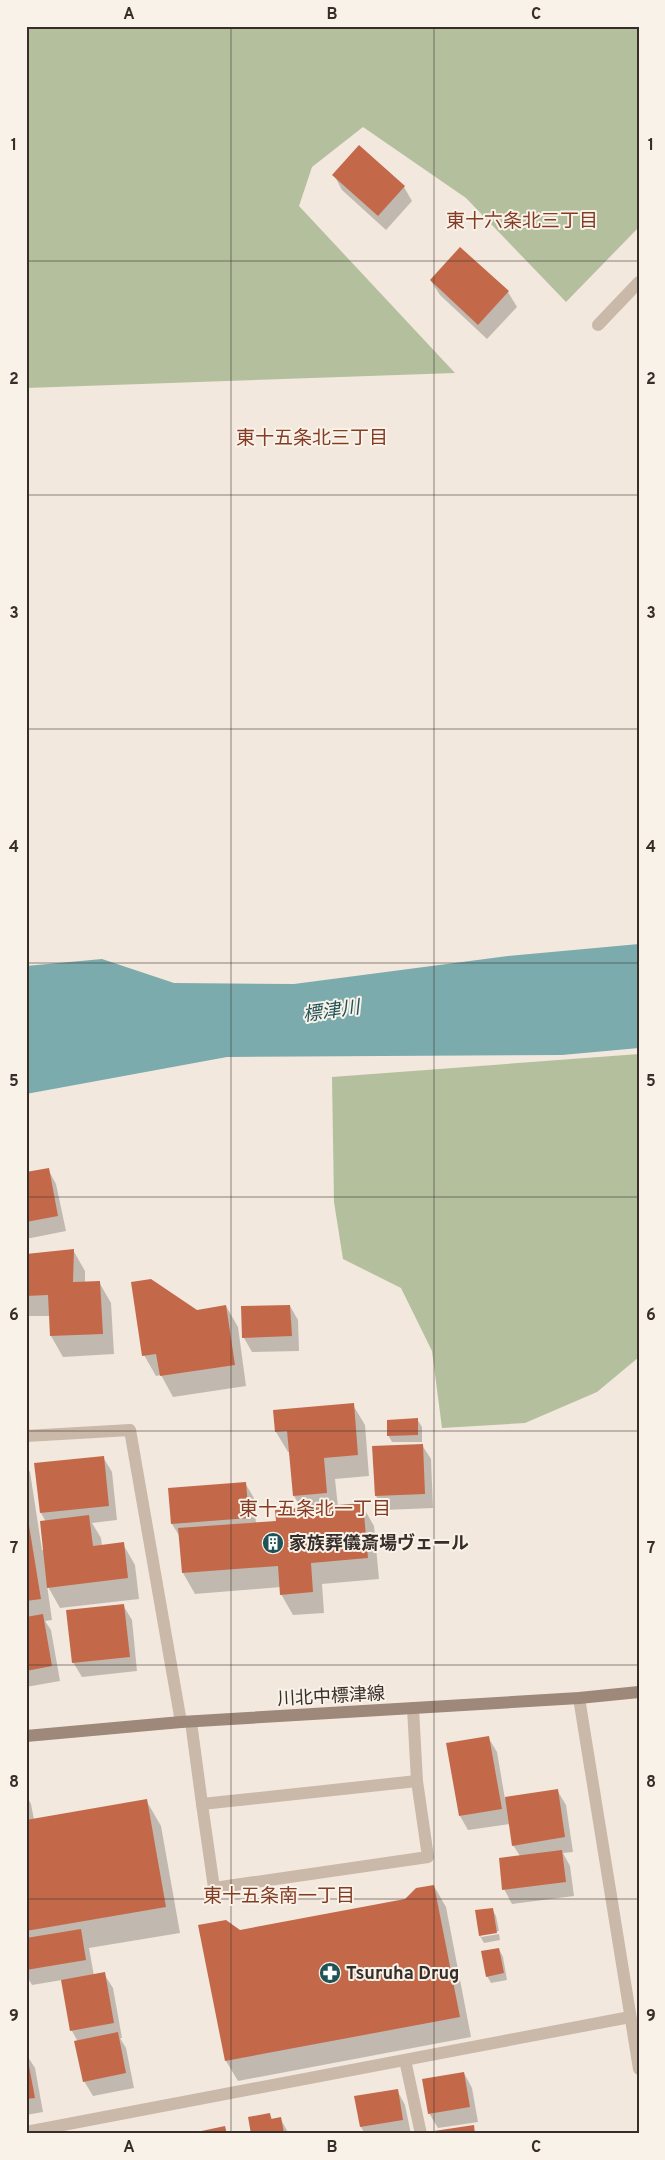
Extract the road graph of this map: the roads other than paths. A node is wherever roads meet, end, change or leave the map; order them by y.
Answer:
1 (639, 282) edge
2 (598, 325) dead end
3 (26, 1436) edge
4 (639, 1692) edge
5 (579, 1698) junction
6 (413, 1708) junction
7 (186, 1722) junction
8 (26, 1736) edge
9 (417, 1781) junction
10 (202, 1804) junction
11 (630, 2017) junction
12 (405, 2060) junction
13 (639, 2069) edge
14 (26, 2132) edge
15 (421, 2134) edge

1 - 2 street
3 - 7 street
4 - 5 main road, 川北中標津線
5 - 6 main road, 川北中標津線
5 - 11 street
6 - 7 main road, 川北中標津線
6 - 9 street
7 - 8 main road, 川北中標津線
7 - 10 street
9 - 10 street
9 - 10 street
11 - 12 street
11 - 13 street
12 - 14 street
12 - 15 street

